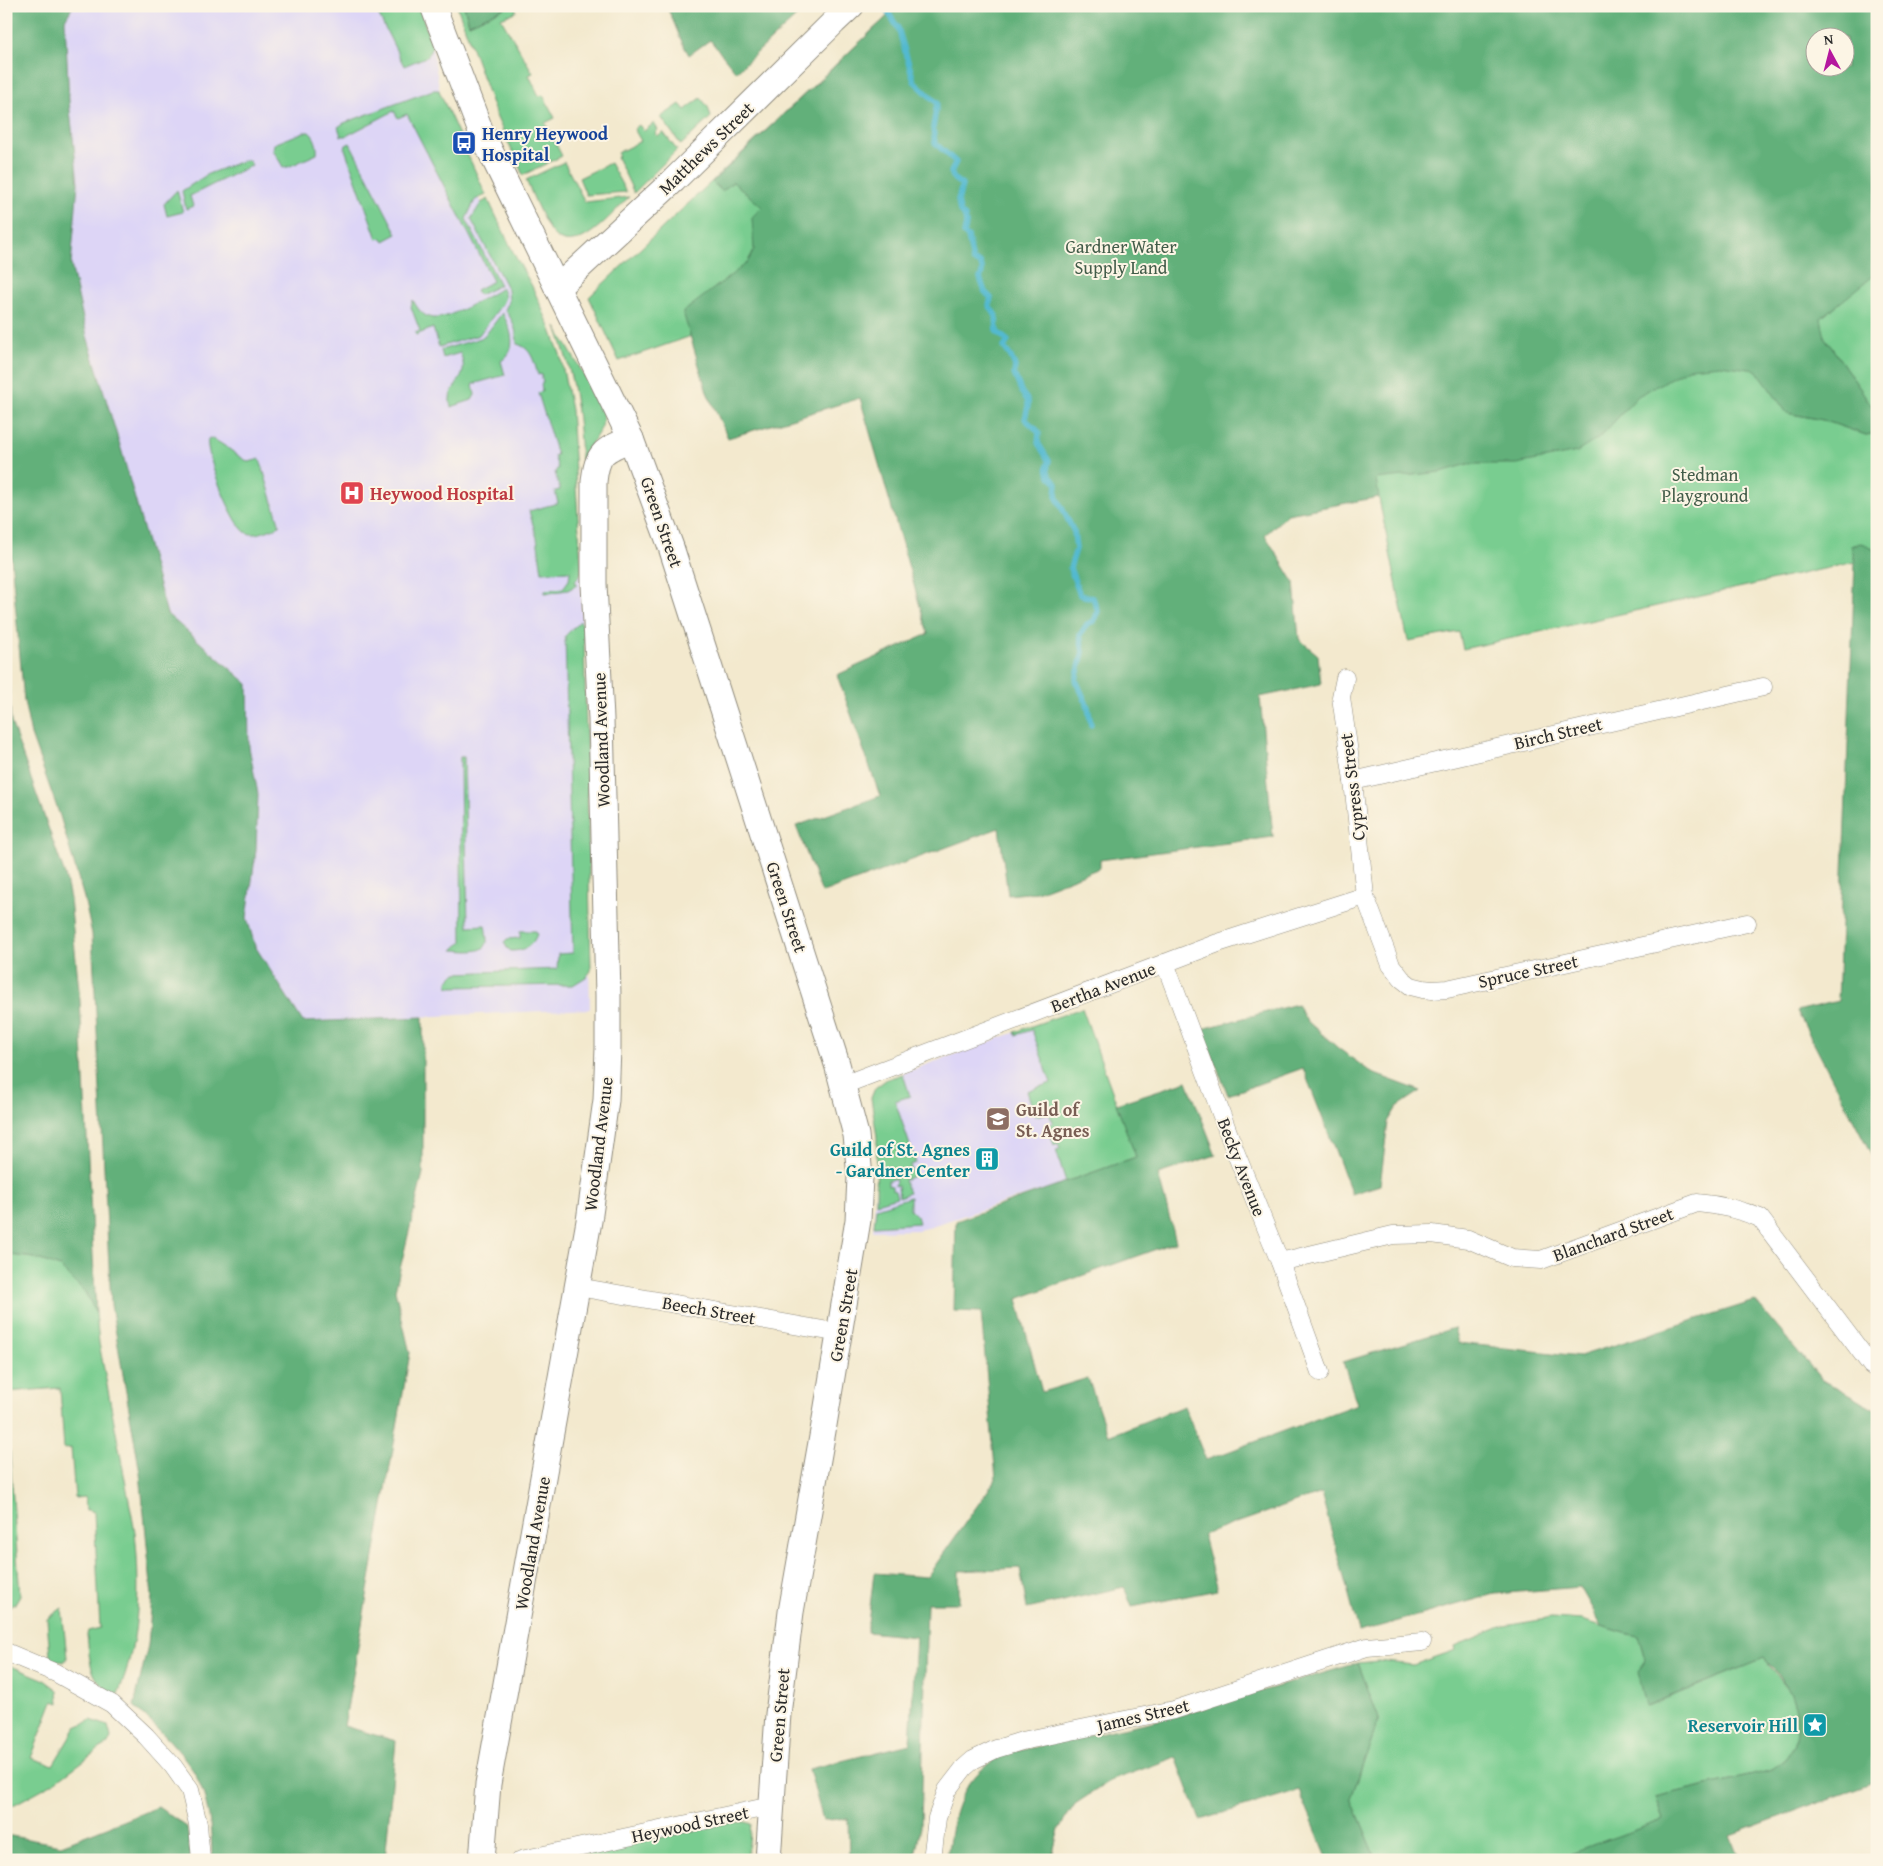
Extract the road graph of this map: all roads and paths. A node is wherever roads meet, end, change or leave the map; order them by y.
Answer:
1 (433, 6) edge
2 (852, 6) edge
3 (557, 288) junction
4 (631, 439) junction
5 (1346, 678) dead end
6 (1763, 687) dead end
7 (1353, 781) junction
8 (1365, 896) junction
9 (1746, 923) dead end
10 (1165, 963) junction
11 (843, 1085) junction
12 (1280, 1262) junction
13 (578, 1287) junction
14 (840, 1333) junction
15 (1877, 1369) edge
16 (1320, 1372) dead end
17 (1422, 1642) dead end
18 (6, 1652) edge
19 (771, 1806) junction
20 (201, 1860) edge
21 (482, 1860) edge
22 (521, 1860) edge
23 (768, 1860) edge
24 (932, 1860) edge

1 - 3 street, Green Street
2 - 3 street, Matthews Street
3 - 4 street, Green Street
4 - 11 street, Green Street
4 - 13 street, Woodland Avenue
5 - 7 street, Cypress Street
6 - 7 street, Birch Street
7 - 8 street, Cypress Street
8 - 9 street, Spruce Street
8 - 10 street, Bertha Avenue
10 - 11 street, Bertha Avenue
10 - 12 street, Becky Avenue
11 - 14 street, Green Street
12 - 15 street, Blanchard Street
12 - 16 street, Becky Avenue
13 - 14 street, Beech Street
13 - 21 street, Woodland Avenue
14 - 19 street, Green Street
17 - 24 street, James Street
18 - 20 street
19 - 22 street, Heywood Street
19 - 23 street, Green Street

